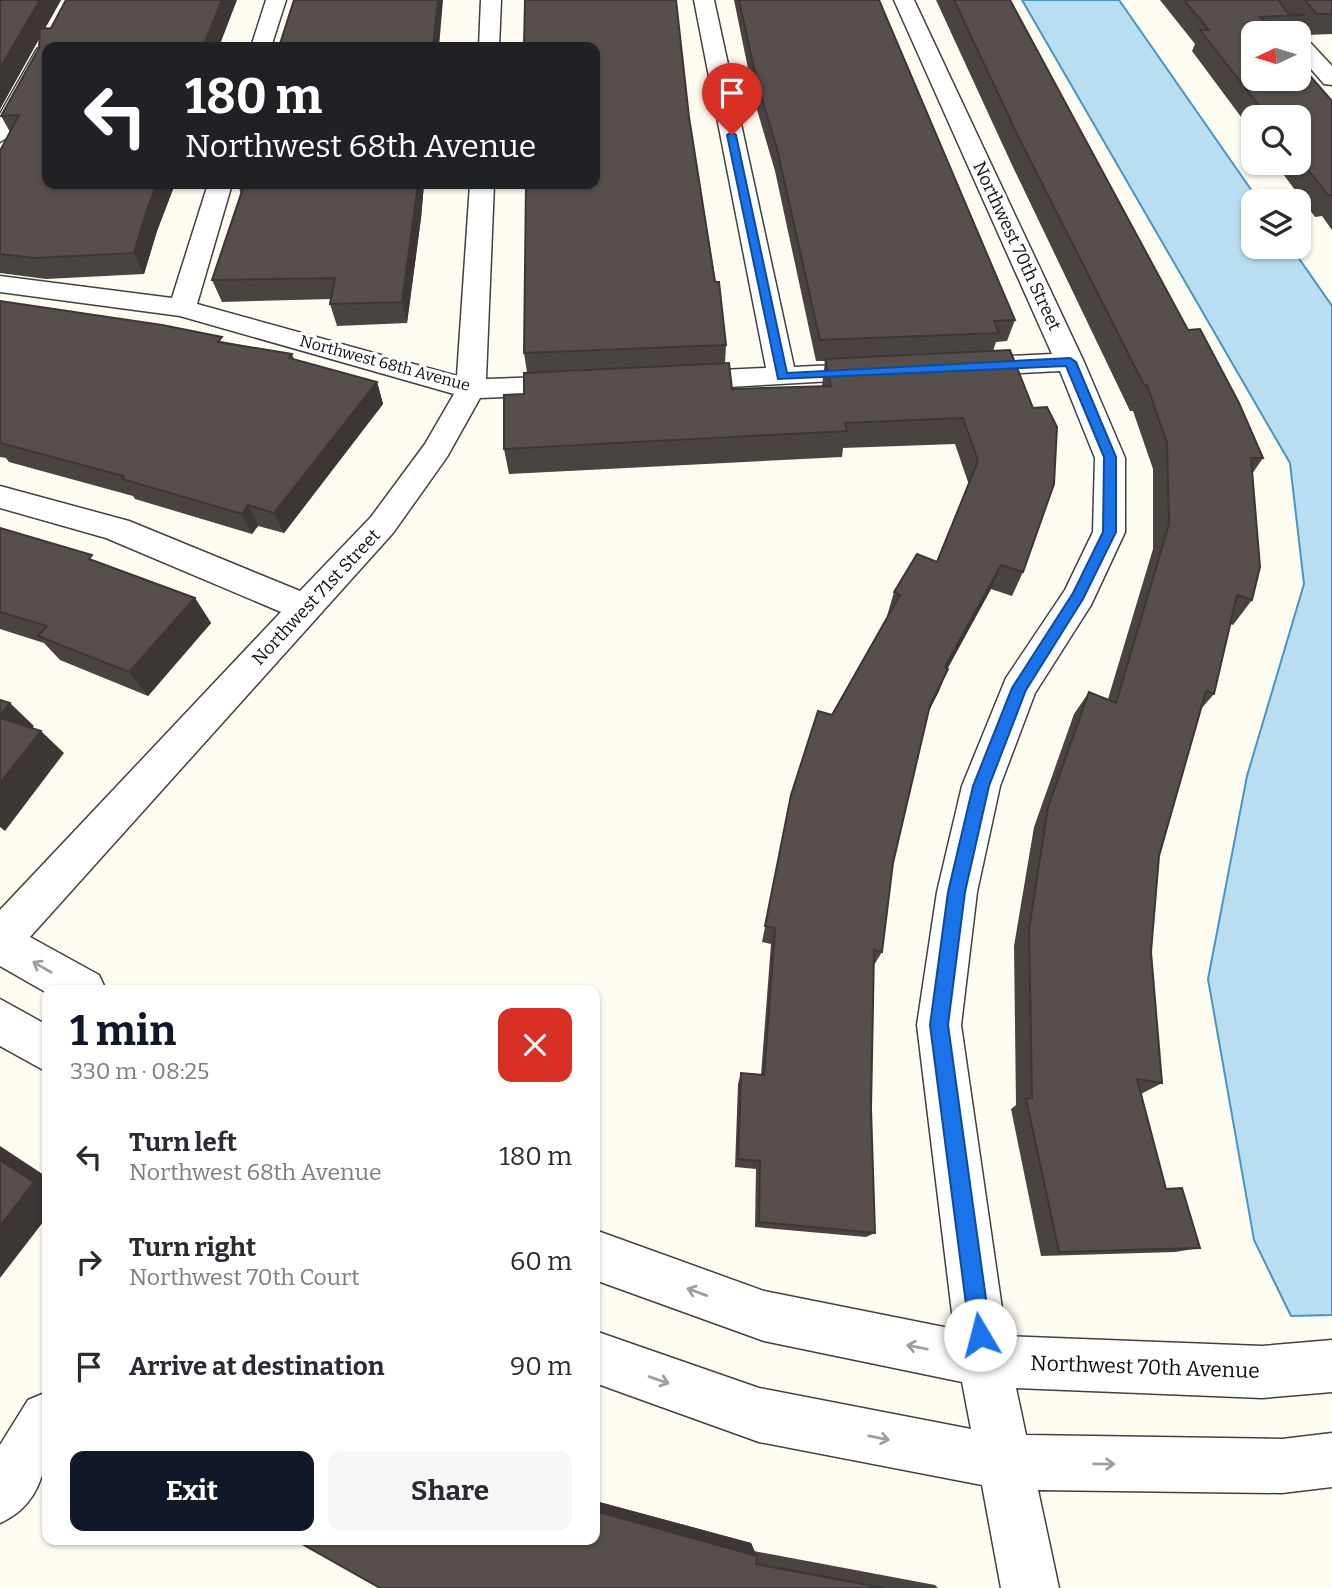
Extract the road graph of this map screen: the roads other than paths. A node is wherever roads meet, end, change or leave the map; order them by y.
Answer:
1 (276, 0) edge
2 (491, 0) edge
3 (704, 0) edge
4 (904, 0) edge
5 (263, 42) edge
6 (489, 42) edge
7 (1311, 55) edge
8 (42, 59) edge
9 (1332, 79) edge
10 (0, 135) edge
11 (218, 189) edge
12 (482, 189) edge
13 (0, 284) edge
14 (182, 308) junction
15 (1070, 362) junction
16 (782, 377) junction
17 (647, 382) edge
18 (606, 384) edge
19 (471, 389) junction
20 (0, 497) edge
21 (305, 608) junction
22 (0, 942) edge
23 (74, 985) edge
24 (0, 1021) edge
25 (42, 1047) edge
26 (600, 1257) edge
27 (600, 1359) edge
28 (984, 1361) junction
29 (1332, 1366) edge
30 (42, 1427) edge
31 (1332, 1460) edge
32 (1004, 1462) junction
33 (0, 1495) edge
34 (1030, 1588) edge

1 - 5 street
2 - 6 street
3 - 16 street
4 - 15 street, Northwest 70th Street
7 - 9 street
8 - 10 street
11 - 14 street
12 - 19 street, Northwest 71st Street
13 - 14 street, Northwest 68th Avenue
14 - 19 street, Northwest 68th Avenue
15 - 16 street
15 - 28 street, Northwest 70th Street
16 - 17 street
18 - 19 street, Northwest 68th Avenue
19 - 21 street, Northwest 71st Street
20 - 21 street
21 - 22 street, Northwest 71st Street
23 -> 22 street
24 - 25 street
28 -> 26 street, Northwest 70th Avenue
27 -> 32 street
28 - 29 street, Northwest 70th Avenue
28 - 32 street, Northwest 70th Street
30 - 33 street
32 -> 31 street
32 - 34 street, Northwest 70th Street

